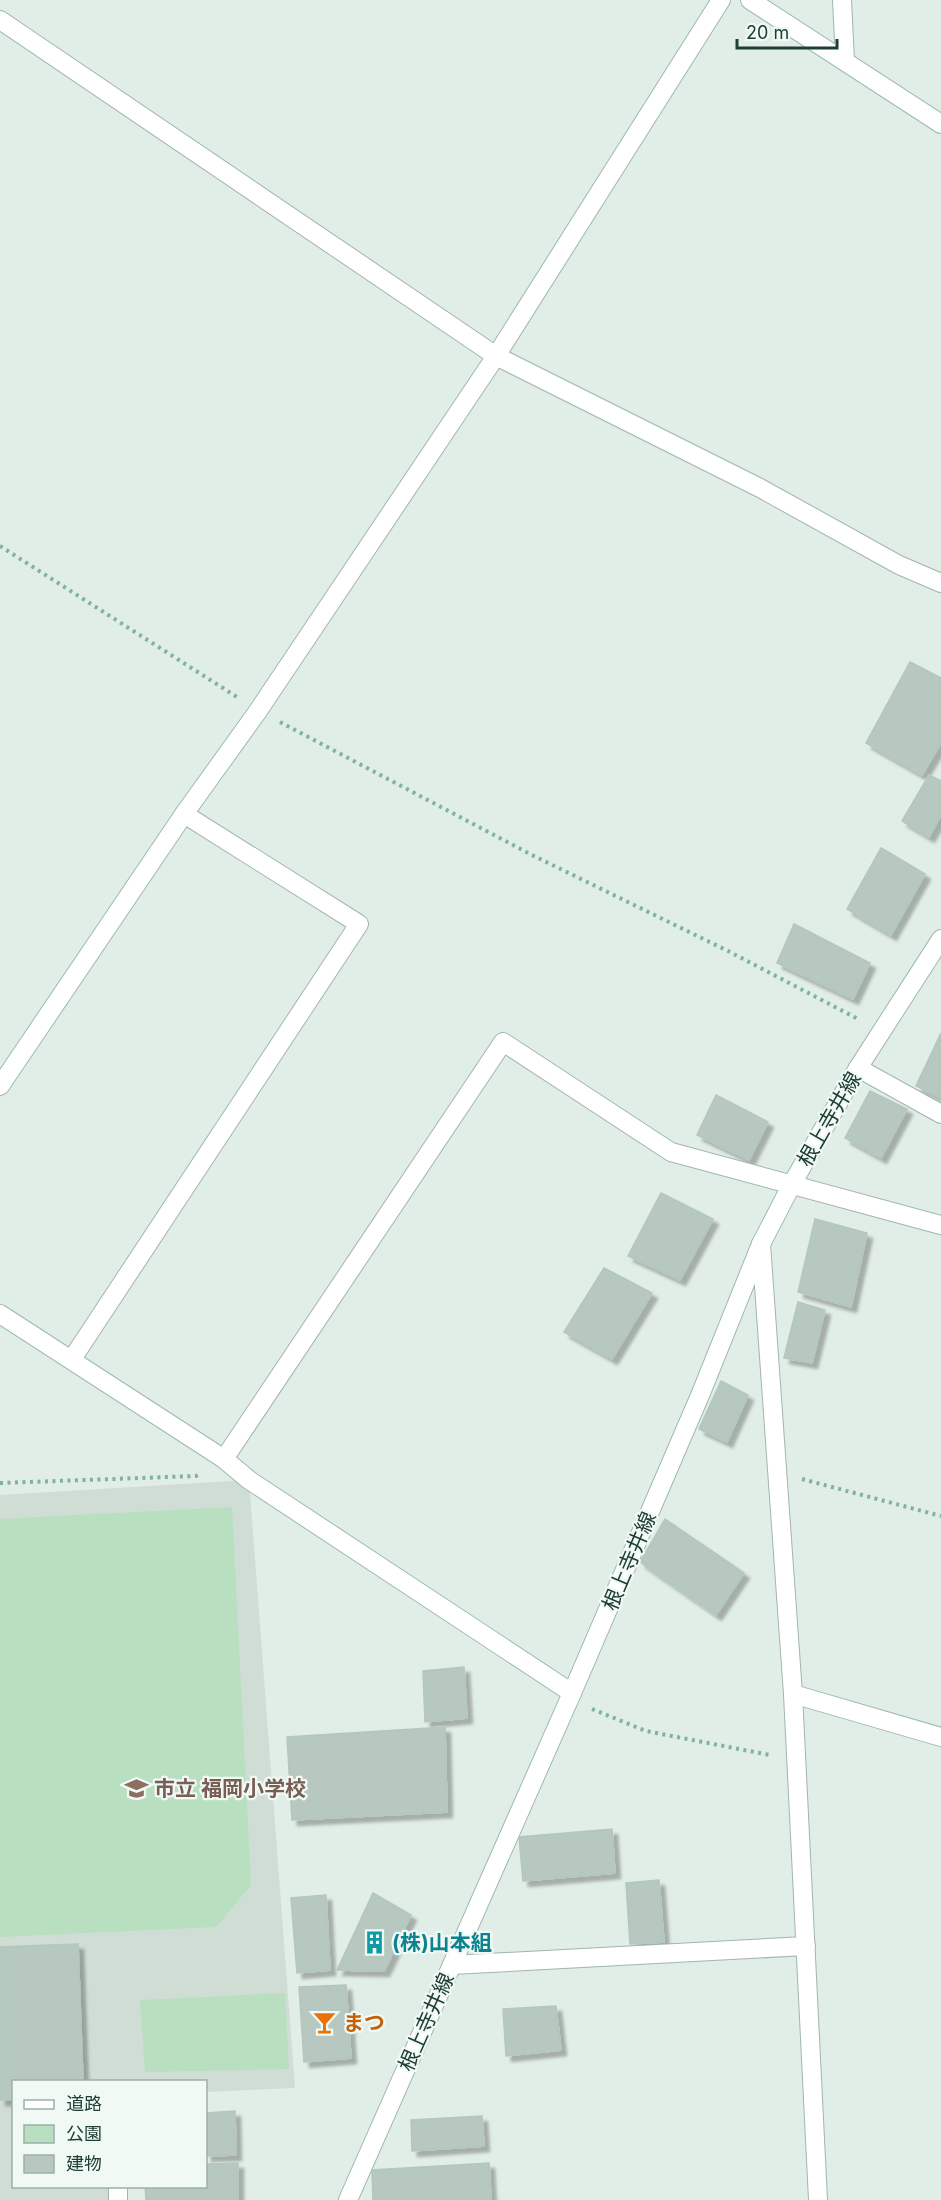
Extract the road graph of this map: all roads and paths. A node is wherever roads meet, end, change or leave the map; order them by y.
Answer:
1 (721, 0) edge
2 (750, 0) edge
3 (842, 0) edge
4 (0, 20) edge
5 (845, 61) junction
6 (941, 124) edge
7 (496, 356) junction
8 (0, 546) edge
9 (941, 583) edge
10 (258, 711) junction
11 (184, 814) junction
12 (941, 939) edge
13 (882, 1031) junction
14 (858, 1068) junction
15 (0, 1086) edge
16 (941, 1114) edge
17 (792, 1184) junction
18 (941, 1225) edge
19 (761, 1244) junction
20 (0, 1314) edge
21 (72, 1359) junction
22 (224, 1459) junction
23 (778, 1473) junction
24 (0, 1483) edge
25 (941, 1516) edge
26 (793, 1694) junction
27 (571, 1696) junction
28 (941, 1737) edge
29 (796, 1760) junction
30 (806, 1946) junction
31 (452, 1965) junction
32 (348, 2200) edge
33 (818, 2200) edge

1 - 7 street
2 - 5 street
3 - 5 street
4 - 7 street
5 - 6 street
7 - 9 street
7 - 10 street
8 - 10 path
10 - 11 street
10 - 13 path
11 - 15 street
11 - 21 street
12 - 13 street, 根上寺井線
13 - 14 street, 根上寺井線
14 - 16 street
14 - 17 street, 根上寺井線
17 - 18 street
17 - 19 street, 根上寺井線
17 - 22 street
19 - 23 street
19 - 27 street, 根上寺井線
20 - 21 street
21 - 22 street
22 - 24 path
22 - 27 street
23 - 25 path
23 - 26 street
26 - 28 street
26 - 29 street
27 - 29 path
27 - 31 street, 根上寺井線
29 - 30 street
30 - 31 street
30 - 33 street
31 - 32 street, 根上寺井線

